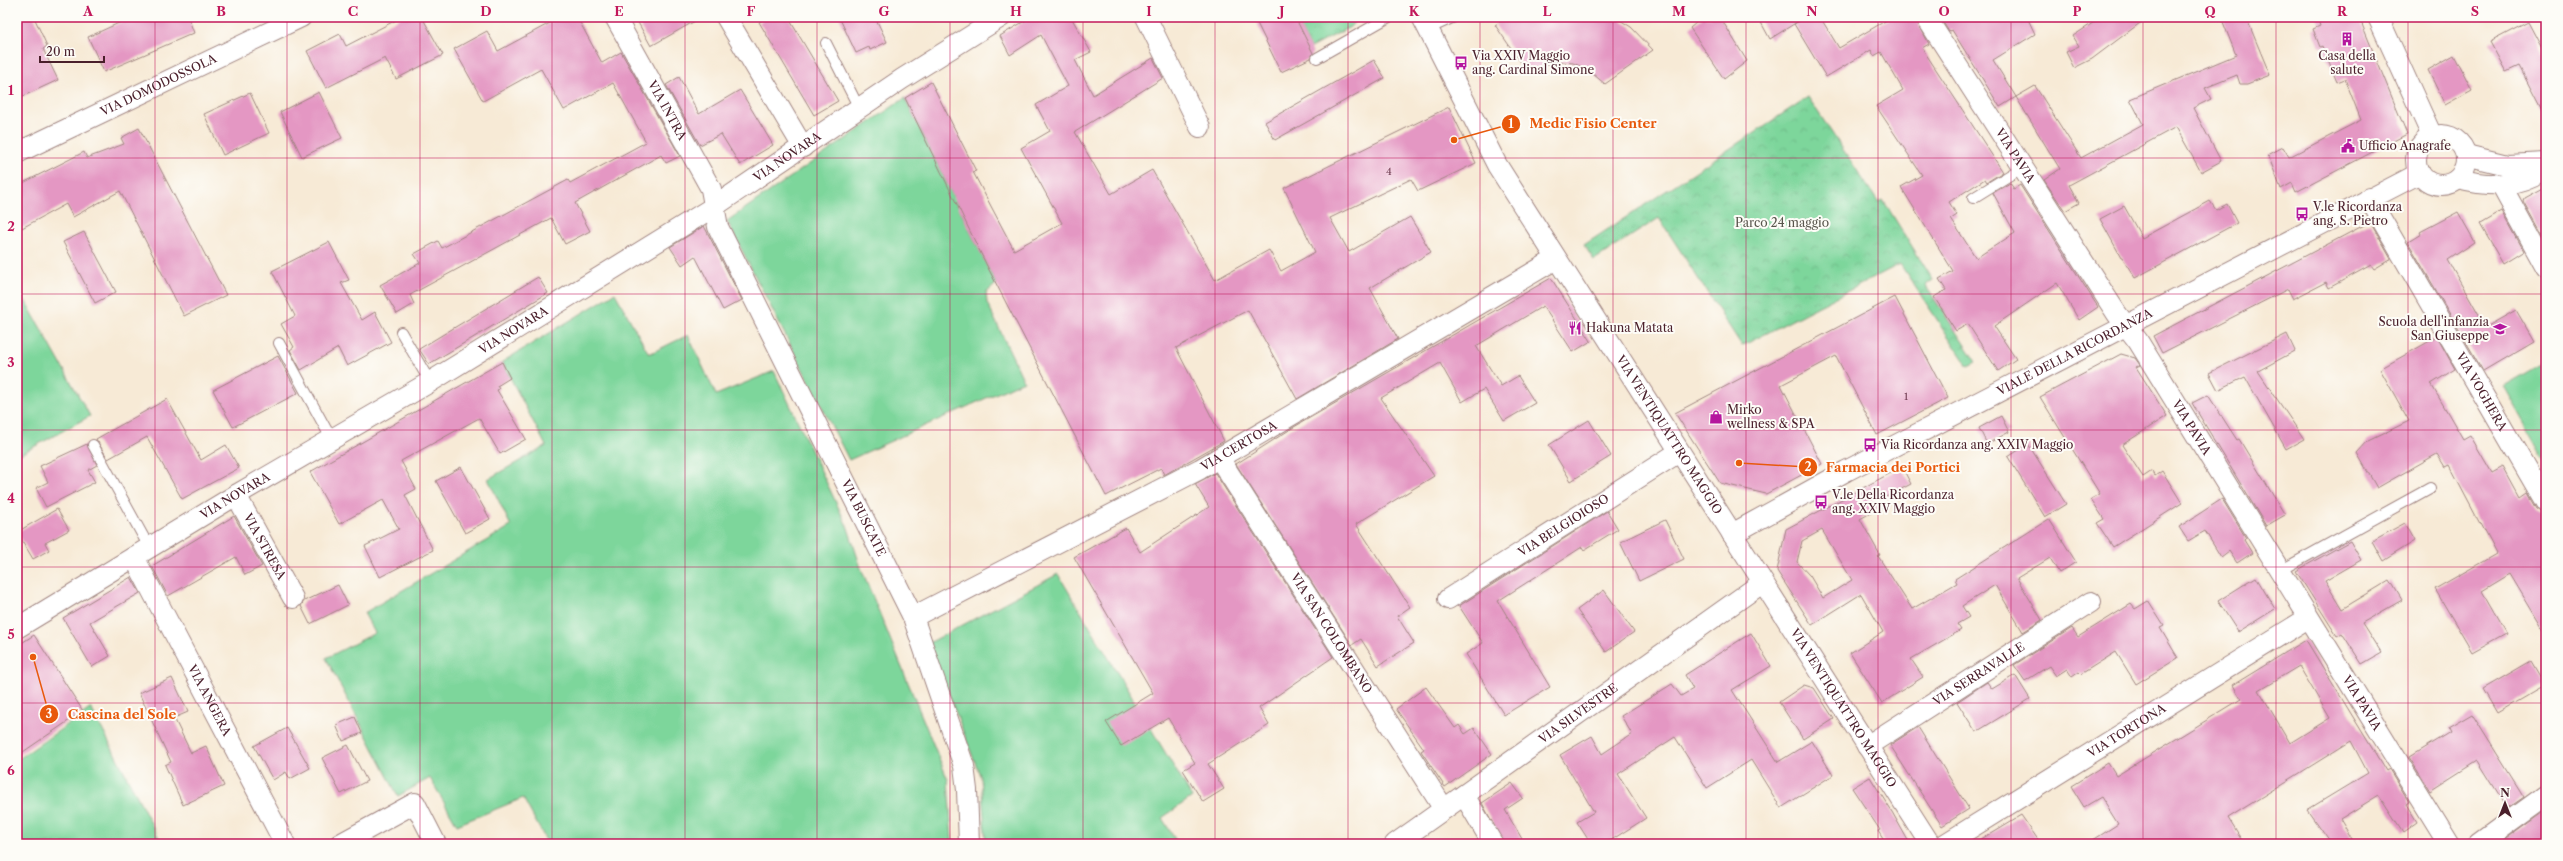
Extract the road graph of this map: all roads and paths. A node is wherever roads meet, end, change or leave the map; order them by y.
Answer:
1 (301, 17) edge
2 (615, 17) edge
3 (726, 17) edge
4 (1001, 17) edge
5 (1146, 17) edge
6 (1390, 17) edge
7 (1454, 17) edge
8 (1926, 17) edge
9 (2378, 17) edge
10 (1425, 23) edge
11 (826, 43) dead end
12 (1317, 58) dead end
13 (859, 108) junction
14 (1200, 127) dead end
15 (2432, 136) junction
16 (803, 147) junction
17 (17, 153) edge
18 (2466, 155) junction
19 (2546, 163) edge
20 (2023, 167) junction
21 (2546, 168) edge
22 (2420, 173) junction
23 (2458, 179) junction
24 (2502, 185) junction
25 (1974, 198) dead end
26 (2368, 198) junction
27 (715, 206) junction
28 (1556, 259) junction
29 (2546, 267) edge
30 (2126, 326) junction
31 (401, 332) dead end
32 (279, 343) dead end
33 (430, 382) junction
34 (332, 440) junction
35 (93, 445) dead end
36 (1679, 452) junction
37 (1219, 458) junction
38 (2430, 488) dead end
39 (236, 495) junction
40 (2546, 502) edge
41 (1732, 534) junction
42 (142, 552) junction
43 (2280, 571) junction
44 (1762, 583) junction
45 (294, 598) dead end
46 (1448, 599) dead end
47 (2091, 602) dead end
48 (913, 617) junction
49 (2308, 618) junction
50 (17, 628) edge
51 (1867, 746) junction
52 (2546, 795) edge
53 (1464, 796) junction
54 (1444, 809) junction
55 (285, 844) edge
56 (340, 844) edge
57 (436, 844) edge
58 (969, 844) edge
59 (1395, 844) edge
60 (1492, 844) edge
61 (1930, 844) edge
62 (1944, 844) edge
63 (2449, 844) edge
64 (2479, 844) edge

1 - 17 street, VIA DOMODOSSOLA
2 - 27 street, VIA INTRA
3 - 16 street
4 - 13 street, VIA NOVARA
5 - 14 street
6 - 12 lane
7 - 10 lane
8 - 20 street, VIA PAVIA
9 - 15 street
10 - 28 street, VIA VENTIQUATTRO MAGGIO
11 - 13 lane
13 - 16 street, VIA NOVARA
15 - 18 street
15 - 22 street
16 - 27 street, VIA NOVARA
18 - 19 street
18 - 23 street
20 - 25 lane
20 - 30 street, VIA PAVIA
21 - 24 street
22 - 23 street
22 - 26 street, VIALE DELLA RICORDANZA
23 - 24 street
24 - 29 street
26 - 30 street, VIALE DELLA RICORDANZA
26 - 40 street, VIA VOGHERA
27 - 33 street, VIA NOVARA
27 - 48 street, VIA BUSCATE
28 - 36 street, VIA VENTIQUATTRO MAGGIO
28 - 37 street, VIA CERTOSA
30 - 41 street, VIALE DELLA RICORDANZA
30 - 43 street, VIA PAVIA
31 - 33 lane
32 - 34 lane
33 - 34 street, VIA NOVARA
34 - 39 street, VIA NOVARA
35 - 42 lane
36 - 41 street, VIA VENTIQUATTRO MAGGIO
36 - 46 street, VIA BELGIOIOSO
37 - 48 street, VIA CERTOSA
37 - 54 street, VIA SAN COLOMBANO
38 - 43 lane
39 - 42 street, VIA NOVARA
39 - 45 street, VIA STRESA
41 - 44 street, VIA VENTIQUATTRO MAGGIO
42 - 50 street, VIA NOVARA
42 - 55 street, VIA ANGERA
43 - 49 street, VIA PAVIA
44 - 51 street, VIA VENTIQUATTRO MAGGIO
44 - 53 street, VIA SILVESTRE
47 - 51 street, VIA SERRAVALLE
48 - 58 street, VIA BUSCATE
49 - 62 street, VIA TORTONA
49 - 63 street, VIA PAVIA
51 - 61 street, VIA VENTIQUATTRO MAGGIO
52 - 64 street
53 - 54 street, VIA SILVESTRE
53 - 60 street
54 - 59 street, VIA SILVESTRE
56 - 57 street

